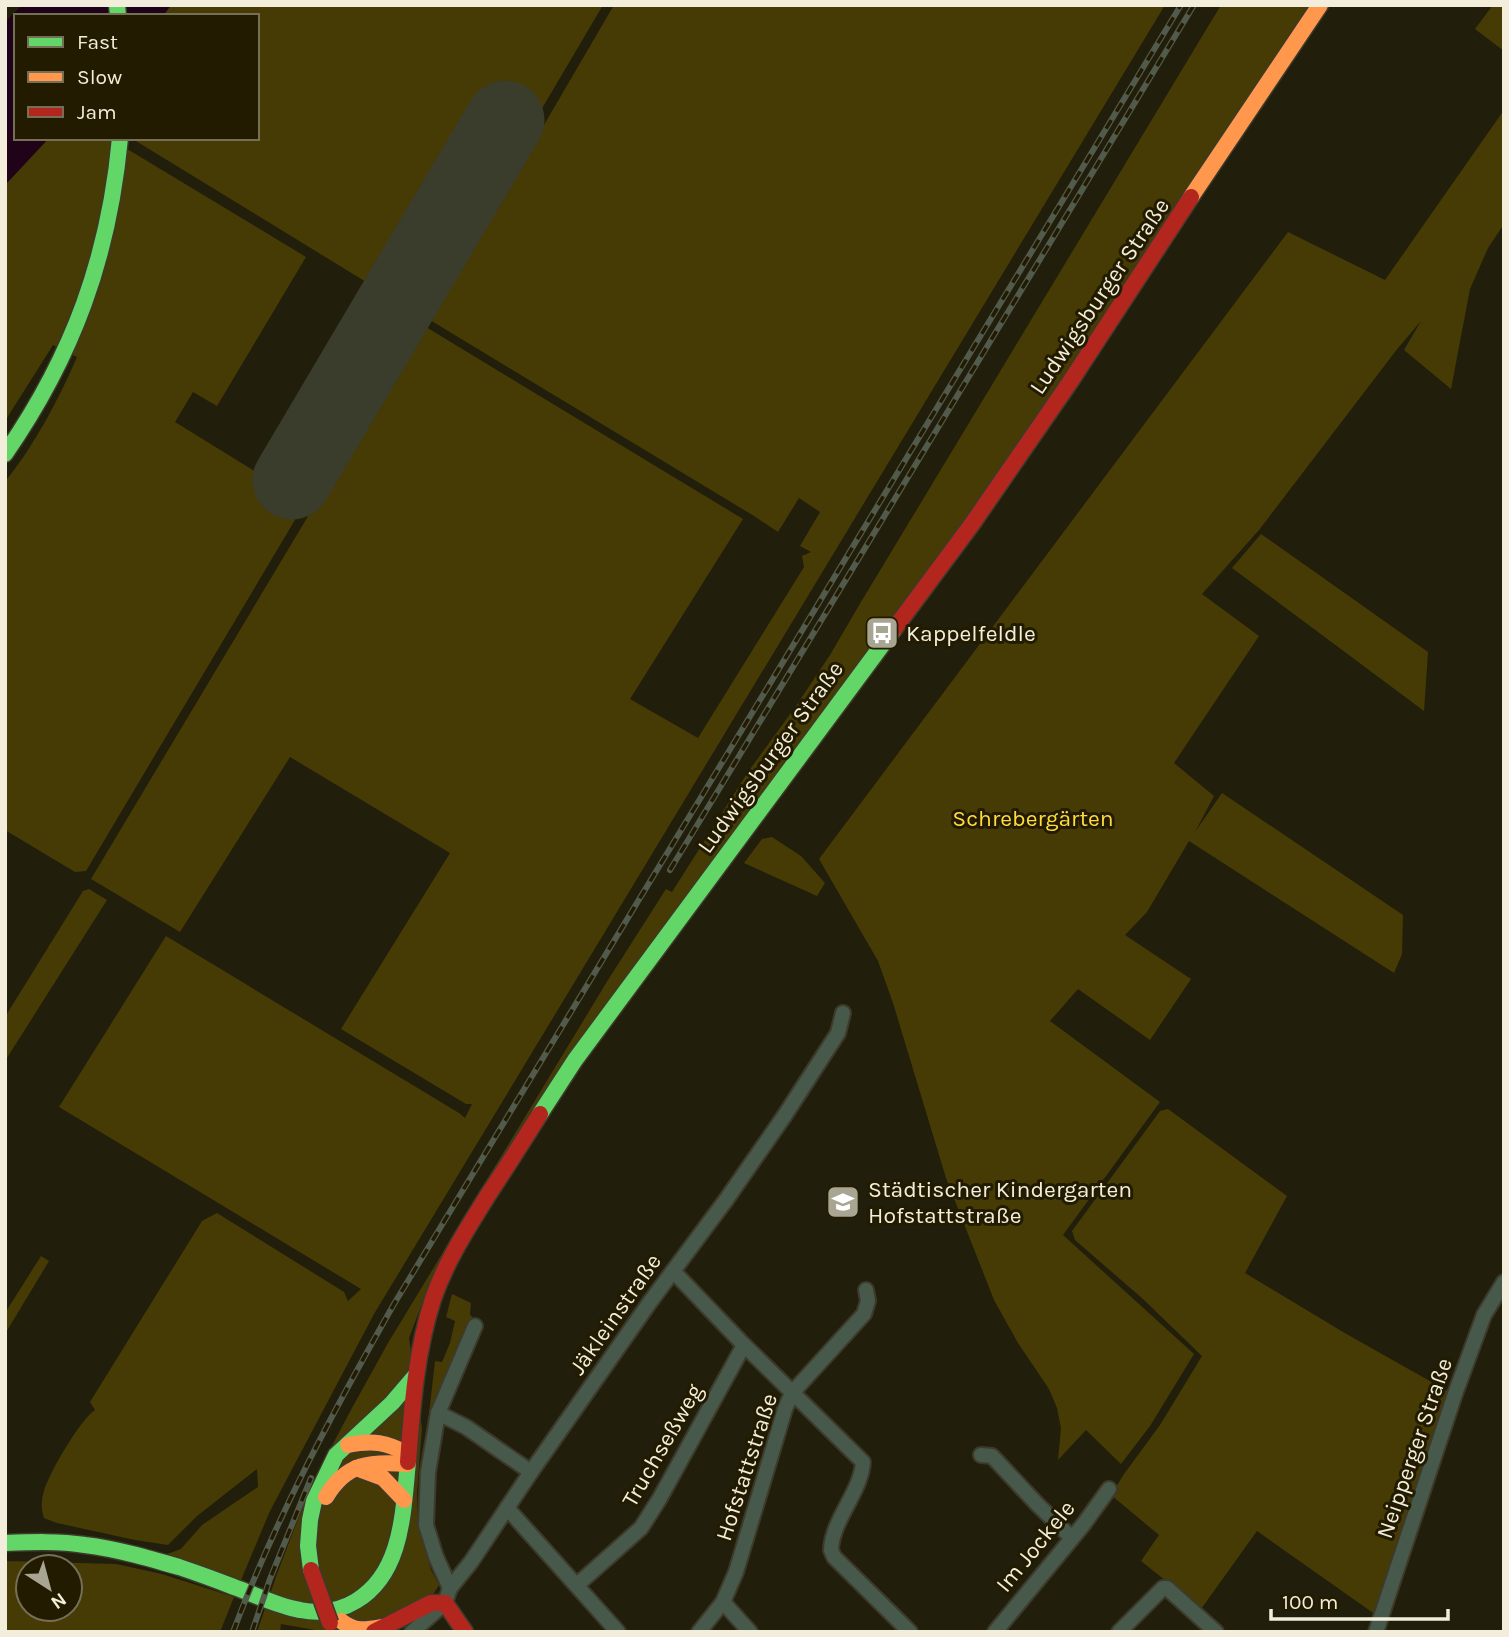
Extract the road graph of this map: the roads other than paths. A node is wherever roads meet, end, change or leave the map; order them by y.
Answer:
1 (1320, 5) edge
2 (120, 140) edge
3 (5, 454) edge
4 (843, 1013) dead end
5 (673, 1271) junction
6 (1504, 1282) edge
7 (866, 1290) dead end
8 (475, 1326) dead end
9 (744, 1345) junction
10 (416, 1375) junction
11 (792, 1392) junction
12 (438, 1413) junction
13 (348, 1445) junction
14 (981, 1455) dead end
15 (407, 1459) junction
16 (355, 1467) junction
17 (531, 1472) junction
18 (1109, 1489) dead end
19 (404, 1500) junction
20 (507, 1508) junction
21 (1072, 1538) junction
22 (5, 1543) edge
23 (317, 1570) junction
24 (577, 1585) junction
25 (447, 1596) junction
26 (723, 1602) junction
27 (335, 1625) edge
28 (378, 1629) edge
29 (412, 1632) edge
30 (466, 1632) edge
31 (618, 1632) edge
32 (699, 1632) edge
33 (750, 1632) edge
34 (910, 1632) edge
35 (995, 1632) edge
36 (1119, 1632) edge
37 (1216, 1632) edge
38 (1376, 1632) edge

1 - 10 main road, Ludwigsburger Straße
2 - 3 main road
4 - 5 street, Jäkleinstraße
5 - 9 street
5 - 17 street, Jäkleinstraße
6 - 38 street, Neipperger Straße
7 - 11 street, Hofstattstraße
8 - 12 street
9 - 11 street
9 - 24 street, Truchseßweg
10 - 13 main road
10 - 15 main road, Ludwigsburger Straße
11 - 26 street, Hofstattstraße
11 - 34 street
12 - 17 street
12 - 25 street
13 - 15 main road
13 - 23 main road
14 - 21 street
15 - 16 main road
15 - 19 main road, Ludwigsburger Straße
16 - 19 main road
16 - 23 main road
17 - 20 street, Jäkleinstraße
18 - 21 street, Im Jockele
19 - 22 main road, Ludwigsburger Straße
20 - 24 street
20 - 25 street, Jäkleinstraße
21 - 35 street, Im Jockele
23 - 27 main road, bridge
24 - 31 street
25 - 28 main road
25 - 29 street, Jäkleinstraße
25 - 30 main road
26 - 32 street, Hofstattstraße
26 - 33 street
27 - 28 main road
36 - 37 street

